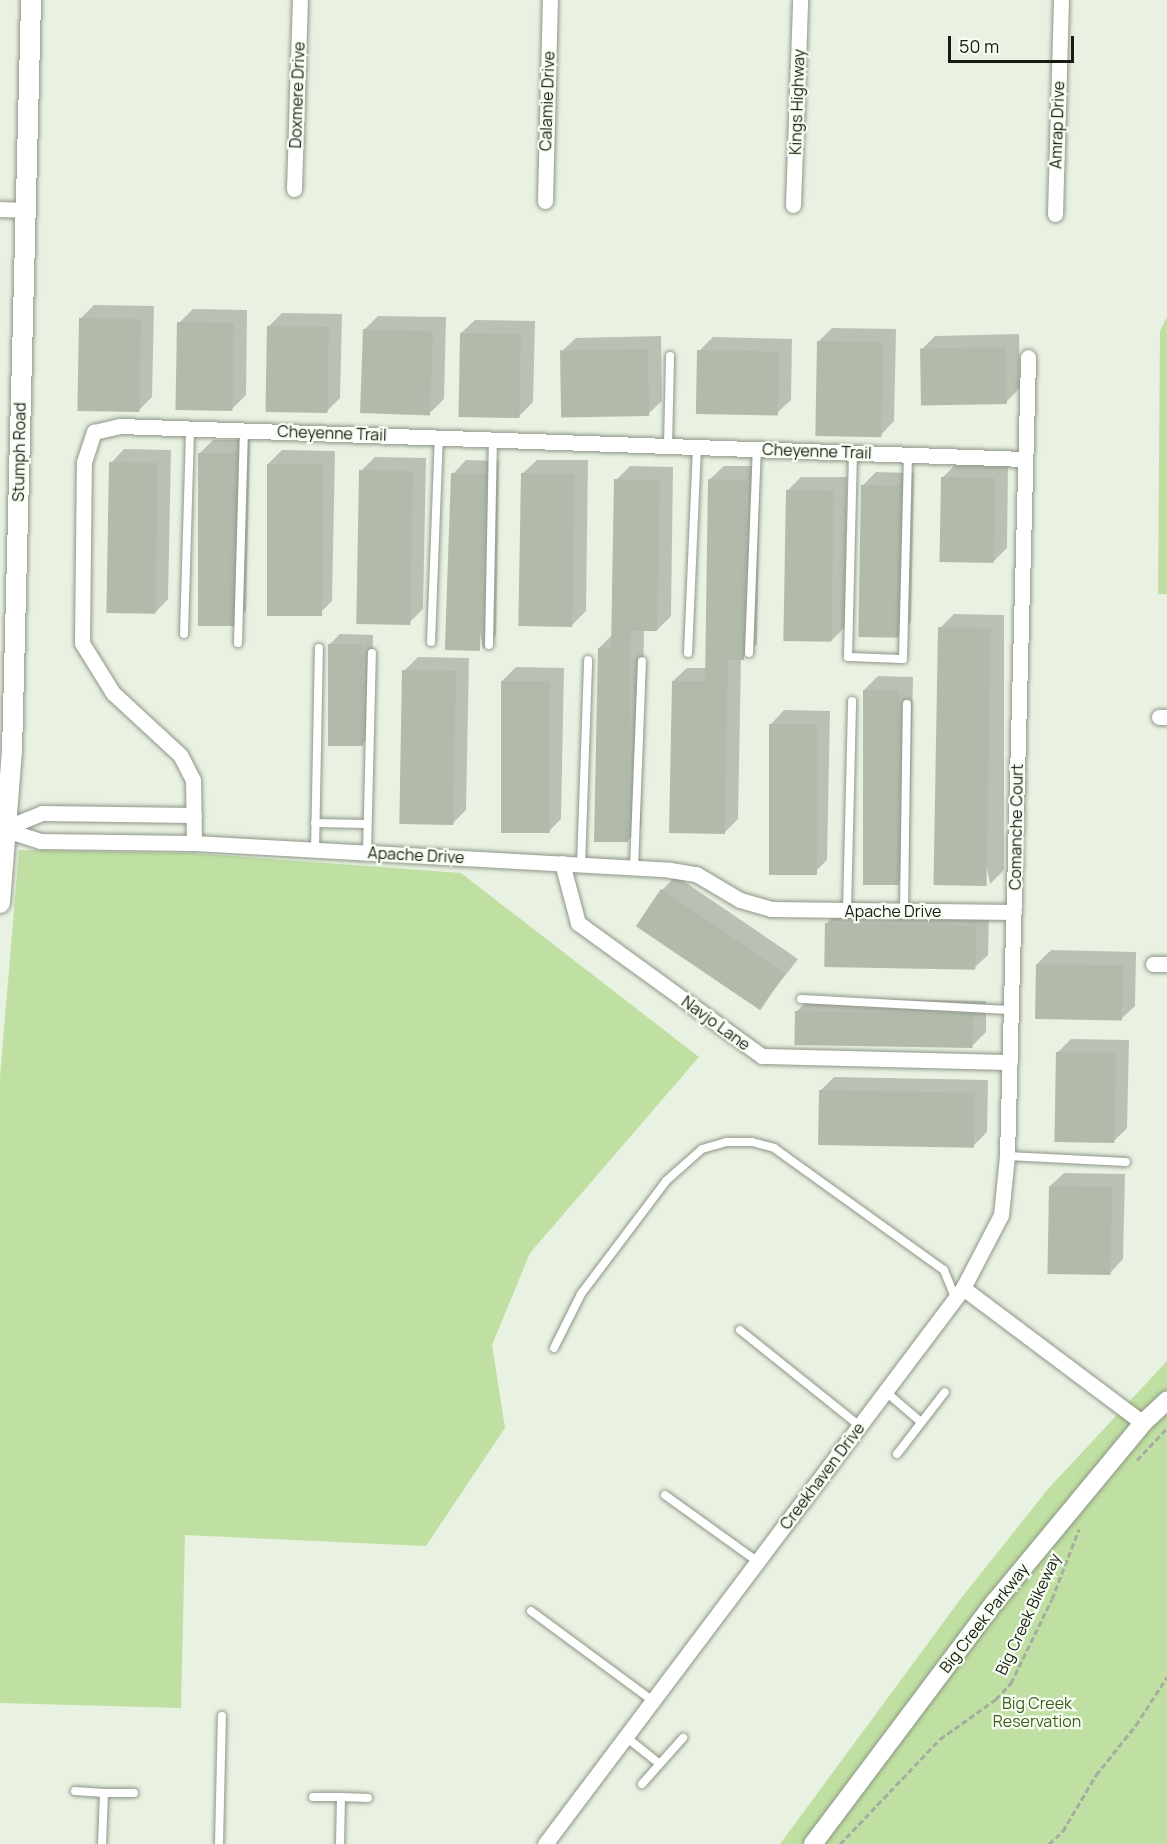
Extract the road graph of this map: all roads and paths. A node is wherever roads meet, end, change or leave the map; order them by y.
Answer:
1 (31, 0) edge
2 (300, 0) edge
3 (550, 0) edge
4 (800, 0) edge
5 (1061, 0) edge
6 (294, 189) dead end
7 (545, 201) dead end
8 (794, 205) dead end
9 (0, 209) edge
10 (25, 210) junction
11 (1054, 214) dead end
12 (670, 356) dead end
13 (1028, 357) dead end
14 (189, 428) junction
15 (244, 430) junction
16 (439, 437) junction
17 (494, 439) junction
18 (668, 446) junction
19 (697, 447) junction
20 (757, 449) junction
21 (853, 452) junction
22 (908, 454) junction
23 (1025, 459) junction
24 (184, 634) dead end
25 (431, 642) dead end
26 (238, 643) dead end
27 (489, 645) dead end
28 (319, 648) dead end
29 (372, 653) dead end
30 (688, 653) dead end
31 (749, 653) dead end
32 (588, 660) dead end
33 (642, 661) dead end
34 (852, 701) dead end
35 (907, 704) dead end
36 (194, 815) junction
37 (315, 823) junction
38 (367, 824) junction
39 (1, 829) edge
40 (194, 843) junction
41 (315, 851) junction
42 (367, 853) junction
43 (562, 863) junction
44 (581, 865) junction
45 (634, 868) junction
46 (0, 903) edge
47 (847, 910) junction
48 (904, 910) junction
49 (1014, 912) junction
50 (801, 999) dead end
51 (1010, 1010) junction
52 (1010, 1062) junction
53 (1007, 1156) junction
54 (1126, 1162) dead end
55 (959, 1293) junction
56 (740, 1330) dead end
57 (555, 1348) dead end
58 (886, 1392) junction
59 (945, 1392) dead end
60 (1167, 1401) edge
61 (921, 1422) junction
62 (1143, 1423) junction
63 (860, 1426) junction
64 (1167, 1428) edge
65 (897, 1454) dead end
66 (1131, 1466) dead end
67 (665, 1495) dead end
68 (1081, 1526) dead end
69 (758, 1562) junction
70 (531, 1611) dead end
71 (1167, 1677) edge
72 (653, 1701) junction
73 (222, 1716) dead end
74 (626, 1737) junction
75 (683, 1738) dead end
76 (660, 1764) junction
77 (642, 1784) dead end
78 (75, 1791) dead end
79 (104, 1792) junction
80 (134, 1793) dead end
81 (313, 1797) dead end
82 (341, 1797) junction
83 (368, 1798) dead end
84 (102, 1844) edge
85 (219, 1844) edge
86 (339, 1844) edge
87 (545, 1844) edge
88 (813, 1844) edge
89 (840, 1844) edge
90 (1049, 1844) edge

1 - 10 main road, Stumph Road
2 - 6 street, Doxmere Drive
3 - 7 street, Calamie Drive
4 - 8 street, Kings Highway
5 - 11 street, Amrap Drive
9 - 10 street
10 - 39 main road, Stumph Road
12 - 18 lane
13 - 23 street, Comanche Court
14 - 15 street, Cheyenne Trail
14 - 24 lane
14 - 36 street, Cheyenne Trail
15 - 16 street, Cheyenne Trail
15 - 26 lane
16 - 17 street, Cheyenne Trail
16 - 25 lane
17 - 18 street, Cheyenne Trail
17 - 27 lane
18 - 19 street, Cheyenne Trail
19 - 20 street, Cheyenne Trail
19 - 30 lane
20 - 21 street, Cheyenne Trail
20 - 31 lane
21 - 22 street, Cheyenne Trail
21 - 22 lane
22 - 23 street, Cheyenne Trail
23 - 49 street, Comanche Court
28 - 37 lane
29 - 38 lane
32 - 44 lane
33 - 45 lane
34 - 47 lane
35 - 48 lane
36 - 39 street
36 - 40 street, Cheyenne Trail
37 - 38 lane
37 - 41 lane
38 - 42 lane
39 - 40 street, Apache Drive
39 - 46 main road, Stumph Road
40 - 41 street, Apache Drive
41 - 42 street, Apache Drive
42 - 43 street, Apache Drive
43 - 44 street, Apache Drive
43 - 52 street, Navjo Lane
44 - 45 street, Apache Drive
45 - 47 street, Apache Drive
47 - 48 street, Apache Drive
48 - 49 street, Apache Drive
49 - 51 street, Comanche Court
50 - 51 lane
51 - 52 street, Comanche Court
52 - 53 street, Comanche Court
53 - 54 lane
53 - 55 street, Comanche Court
55 - 57 lane
55 - 58 street, Creekhaven Drive
55 - 62 street
56 - 63 lane
58 - 61 lane
58 - 63 street, Creekhaven Drive
59 - 61 lane
60 - 62 street, Big Creek Parkway
61 - 65 lane
62 - 88 street, Big Creek Parkway
63 - 69 street, Creekhaven Drive
64 - 66 path
67 - 69 lane
68 - 89 path, Big Creek Bikeway
69 - 72 street, Creekhaven Drive
70 - 72 lane
71 - 90 path
72 - 74 street, Creekhaven Drive
73 - 85 lane
74 - 76 lane
74 - 87 street, Creekhaven Drive
75 - 76 lane
76 - 77 lane
78 - 79 lane
79 - 80 lane
79 - 84 lane
81 - 82 lane
82 - 83 lane
82 - 86 lane

